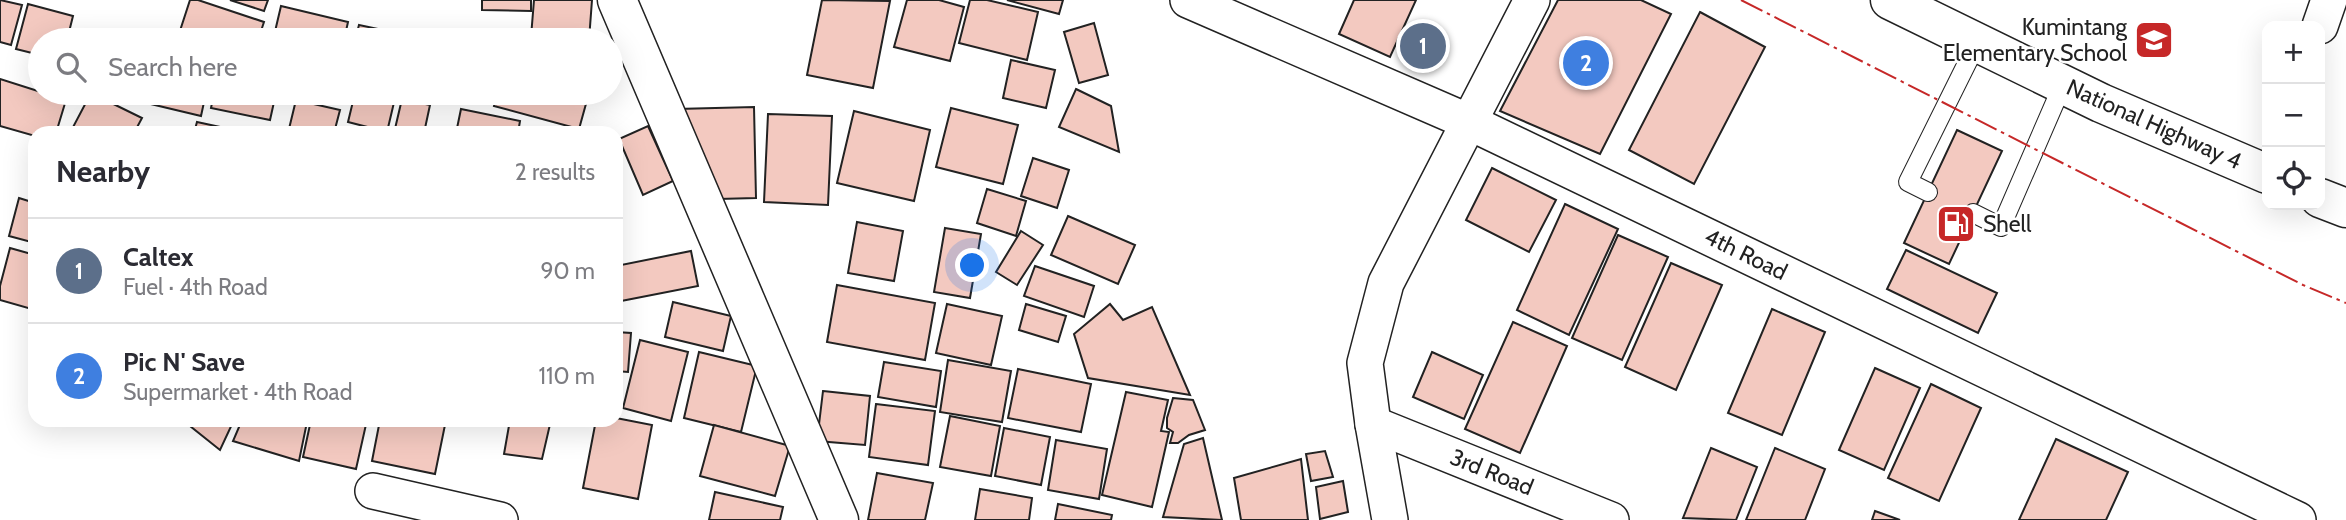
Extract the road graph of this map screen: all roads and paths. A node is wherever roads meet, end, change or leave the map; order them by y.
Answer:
1 (617, 0) edge
2 (1188, 0) edge
3 (1532, 0) edge
4 (1890, 0) edge
5 (2329, 0) edge
6 (2322, 21) edge
7 (1977, 43) junction
8 (2063, 84) junction
9 (1469, 121) junction
10 (2262, 170) edge
11 (1928, 192) dead end
12 (2325, 200) edge
13 (2346, 208) edge
14 (1973, 214) dead end
15 (1373, 424) junction
16 (373, 491) dead end
17 (500, 520) edge
18 (839, 520) edge
19 (1391, 520) edge
20 (1611, 520) edge
21 (2298, 520) edge

1 - 18 street
2 - 9 street, 4th Road
3 - 9 street
4 - 7 street, National Highway 4
5 - 6 street
7 - 8 street, National Highway 4
7 - 11 lane
8 - 10 street, National Highway 4
8 - 14 lane
9 - 15 street
9 - 21 street, 4th Road
12 - 13 street
15 - 19 street
15 - 20 street, 3rd Road
16 - 17 street

